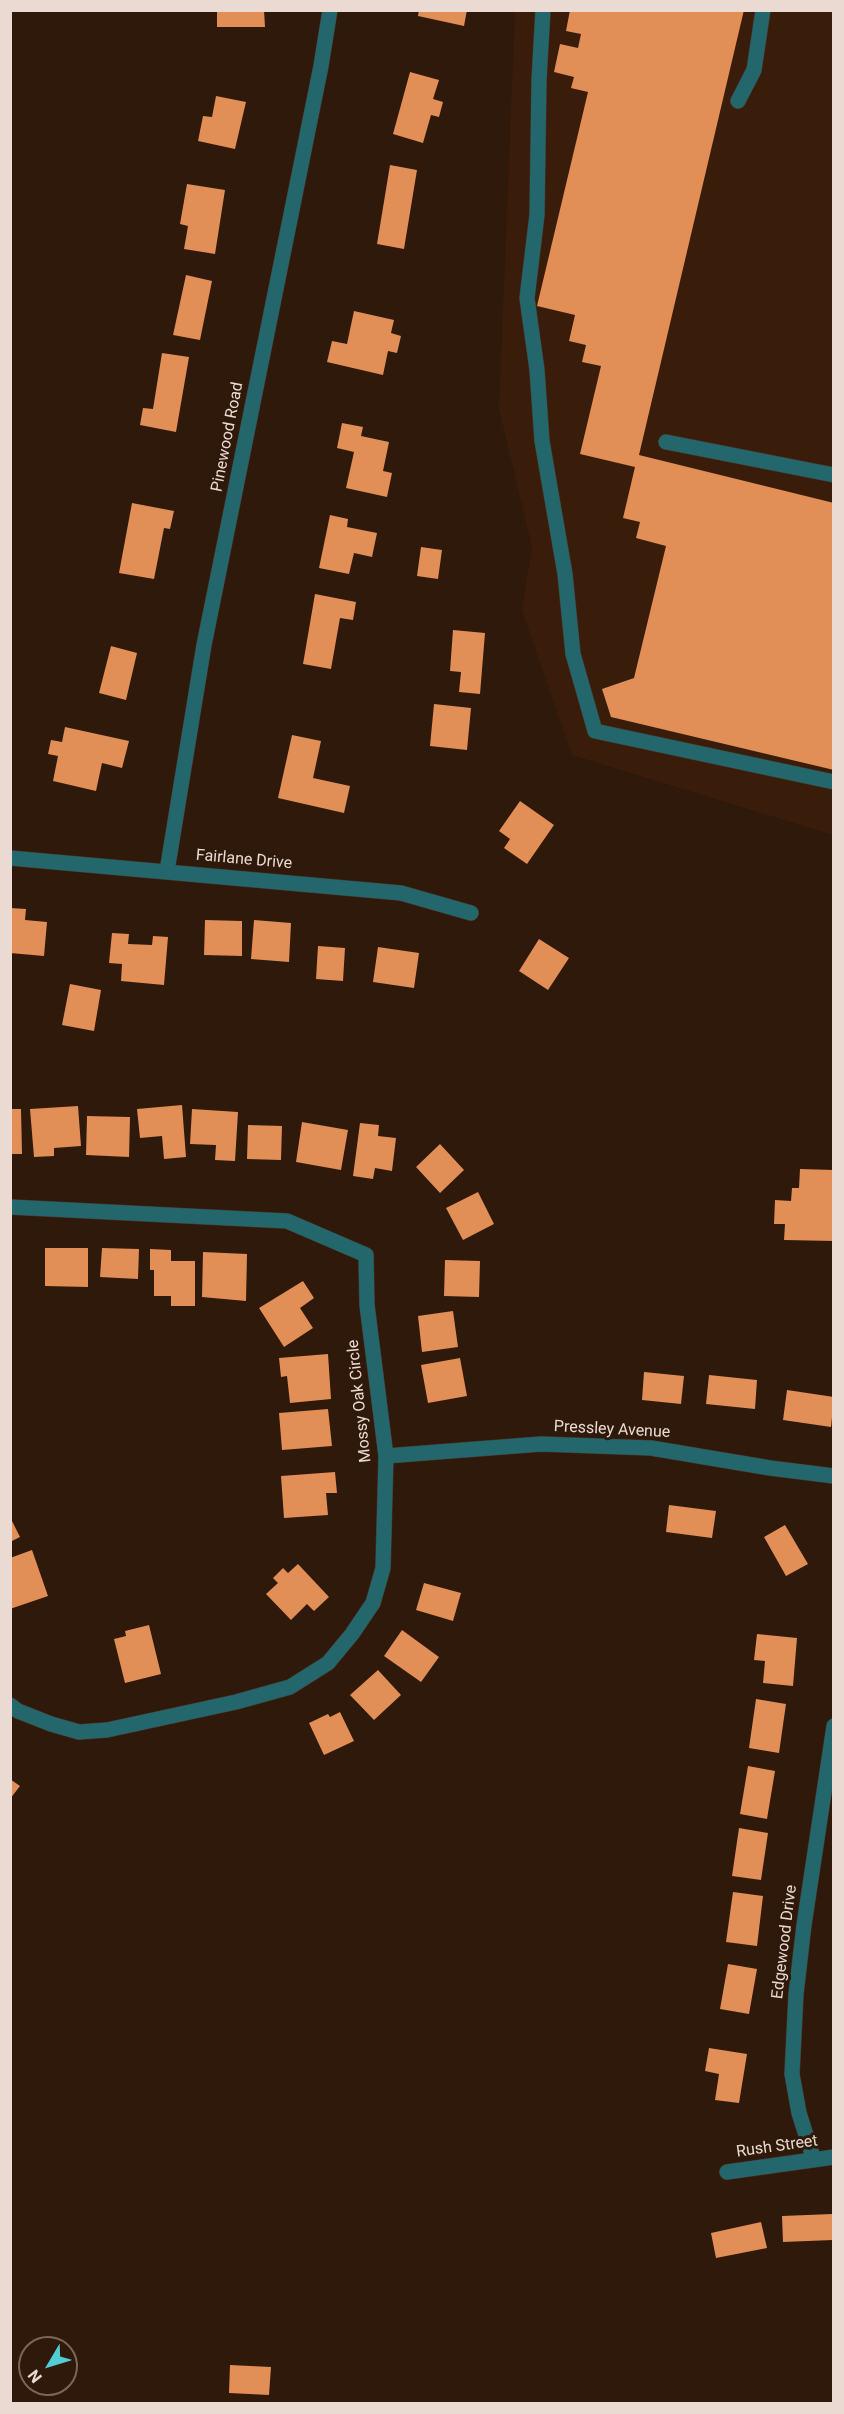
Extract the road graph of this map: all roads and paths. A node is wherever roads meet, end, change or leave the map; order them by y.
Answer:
1 (330, 10) edge
2 (543, 10) edge
3 (763, 10) edge
4 (738, 101) dead end
5 (666, 442) dead end
6 (834, 475) edge
7 (834, 782) edge
8 (10, 858) edge
9 (167, 871) junction
10 (471, 913) dead end
11 (10, 1207) edge
12 (386, 1456) junction
13 (834, 1476) edge
14 (10, 1705) edge
15 (834, 1726) edge
16 (834, 2157) edge
17 (814, 2160) junction
18 (727, 2172) dead end

1 - 9 street, Pinewood Road
2 - 7 street
3 - 4 street
5 - 6 street
8 - 9 street, Fairlane Drive
9 - 10 street, Fairlane Drive
11 - 12 street, Mossy Oak Circle
12 - 13 street, Pressley Avenue
12 - 14 street, Mossy Oak Circle
15 - 17 street, Edgewood Drive
16 - 17 street, Rush Street
17 - 18 street, Rush Street

